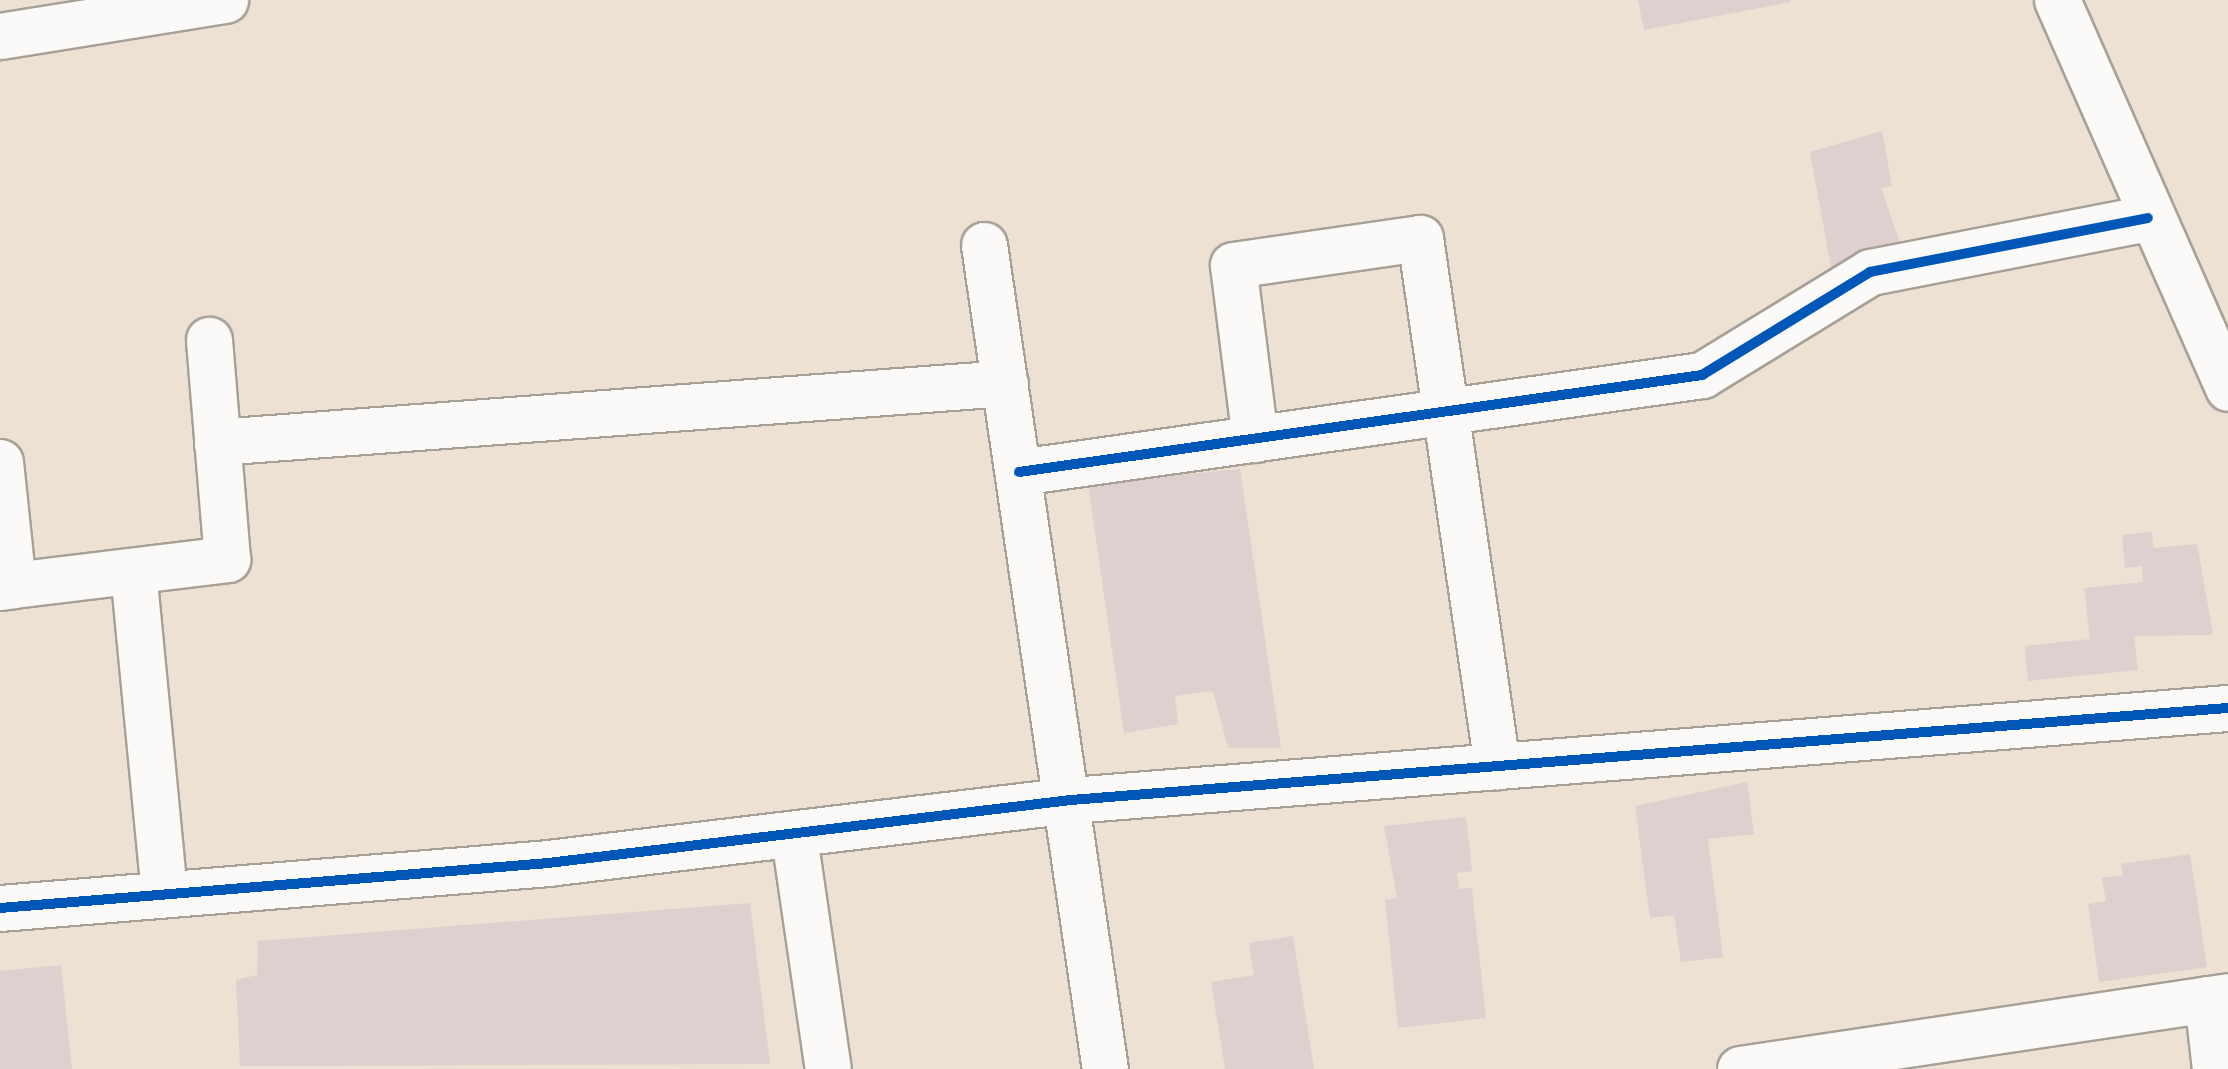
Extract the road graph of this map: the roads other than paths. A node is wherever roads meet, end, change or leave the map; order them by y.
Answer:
1 (224, 0) edge
2 (2057, 0) edge
3 (0, 36) edge
4 (2148, 218) junction
5 (984, 245) dead end
6 (209, 340) dead end
7 (1006, 384) junction
8 (2228, 388) edge
9 (1445, 412) junction
10 (1254, 439) junction
11 (218, 442) junction
12 (0, 462) edge
13 (1019, 472) junction
14 (133, 571) junction
15 (7, 586) edge
16 (2228, 708) edge
17 (1498, 766) junction
18 (1070, 800) junction
19 (794, 837) junction
20 (164, 894) junction
21 (0, 908) edge
22 (2217, 997) edge
23 (2004, 1049) edge
24 (1800, 1064) edge
25 (828, 1069) edge
26 (1104, 1069) edge
27 (1740, 1069) edge
28 (2215, 1069) edge

1 - 3 street
2 - 4 street
4 - 8 street
4 - 9 street
5 - 7 street
6 - 11 street
7 - 11 street
7 - 13 street
9 - 10 street
9 - 10 street
9 - 17 street
10 - 13 street
11 - 14 street
12 - 15 street
13 - 18 street
14 - 15 street
14 - 20 street
16 - 17 street
17 - 18 street
18 - 19 street
18 - 26 street
19 - 20 street
19 - 25 street
20 - 21 street
22 - 23 street
22 - 28 street
23 - 24 street
24 - 27 street

